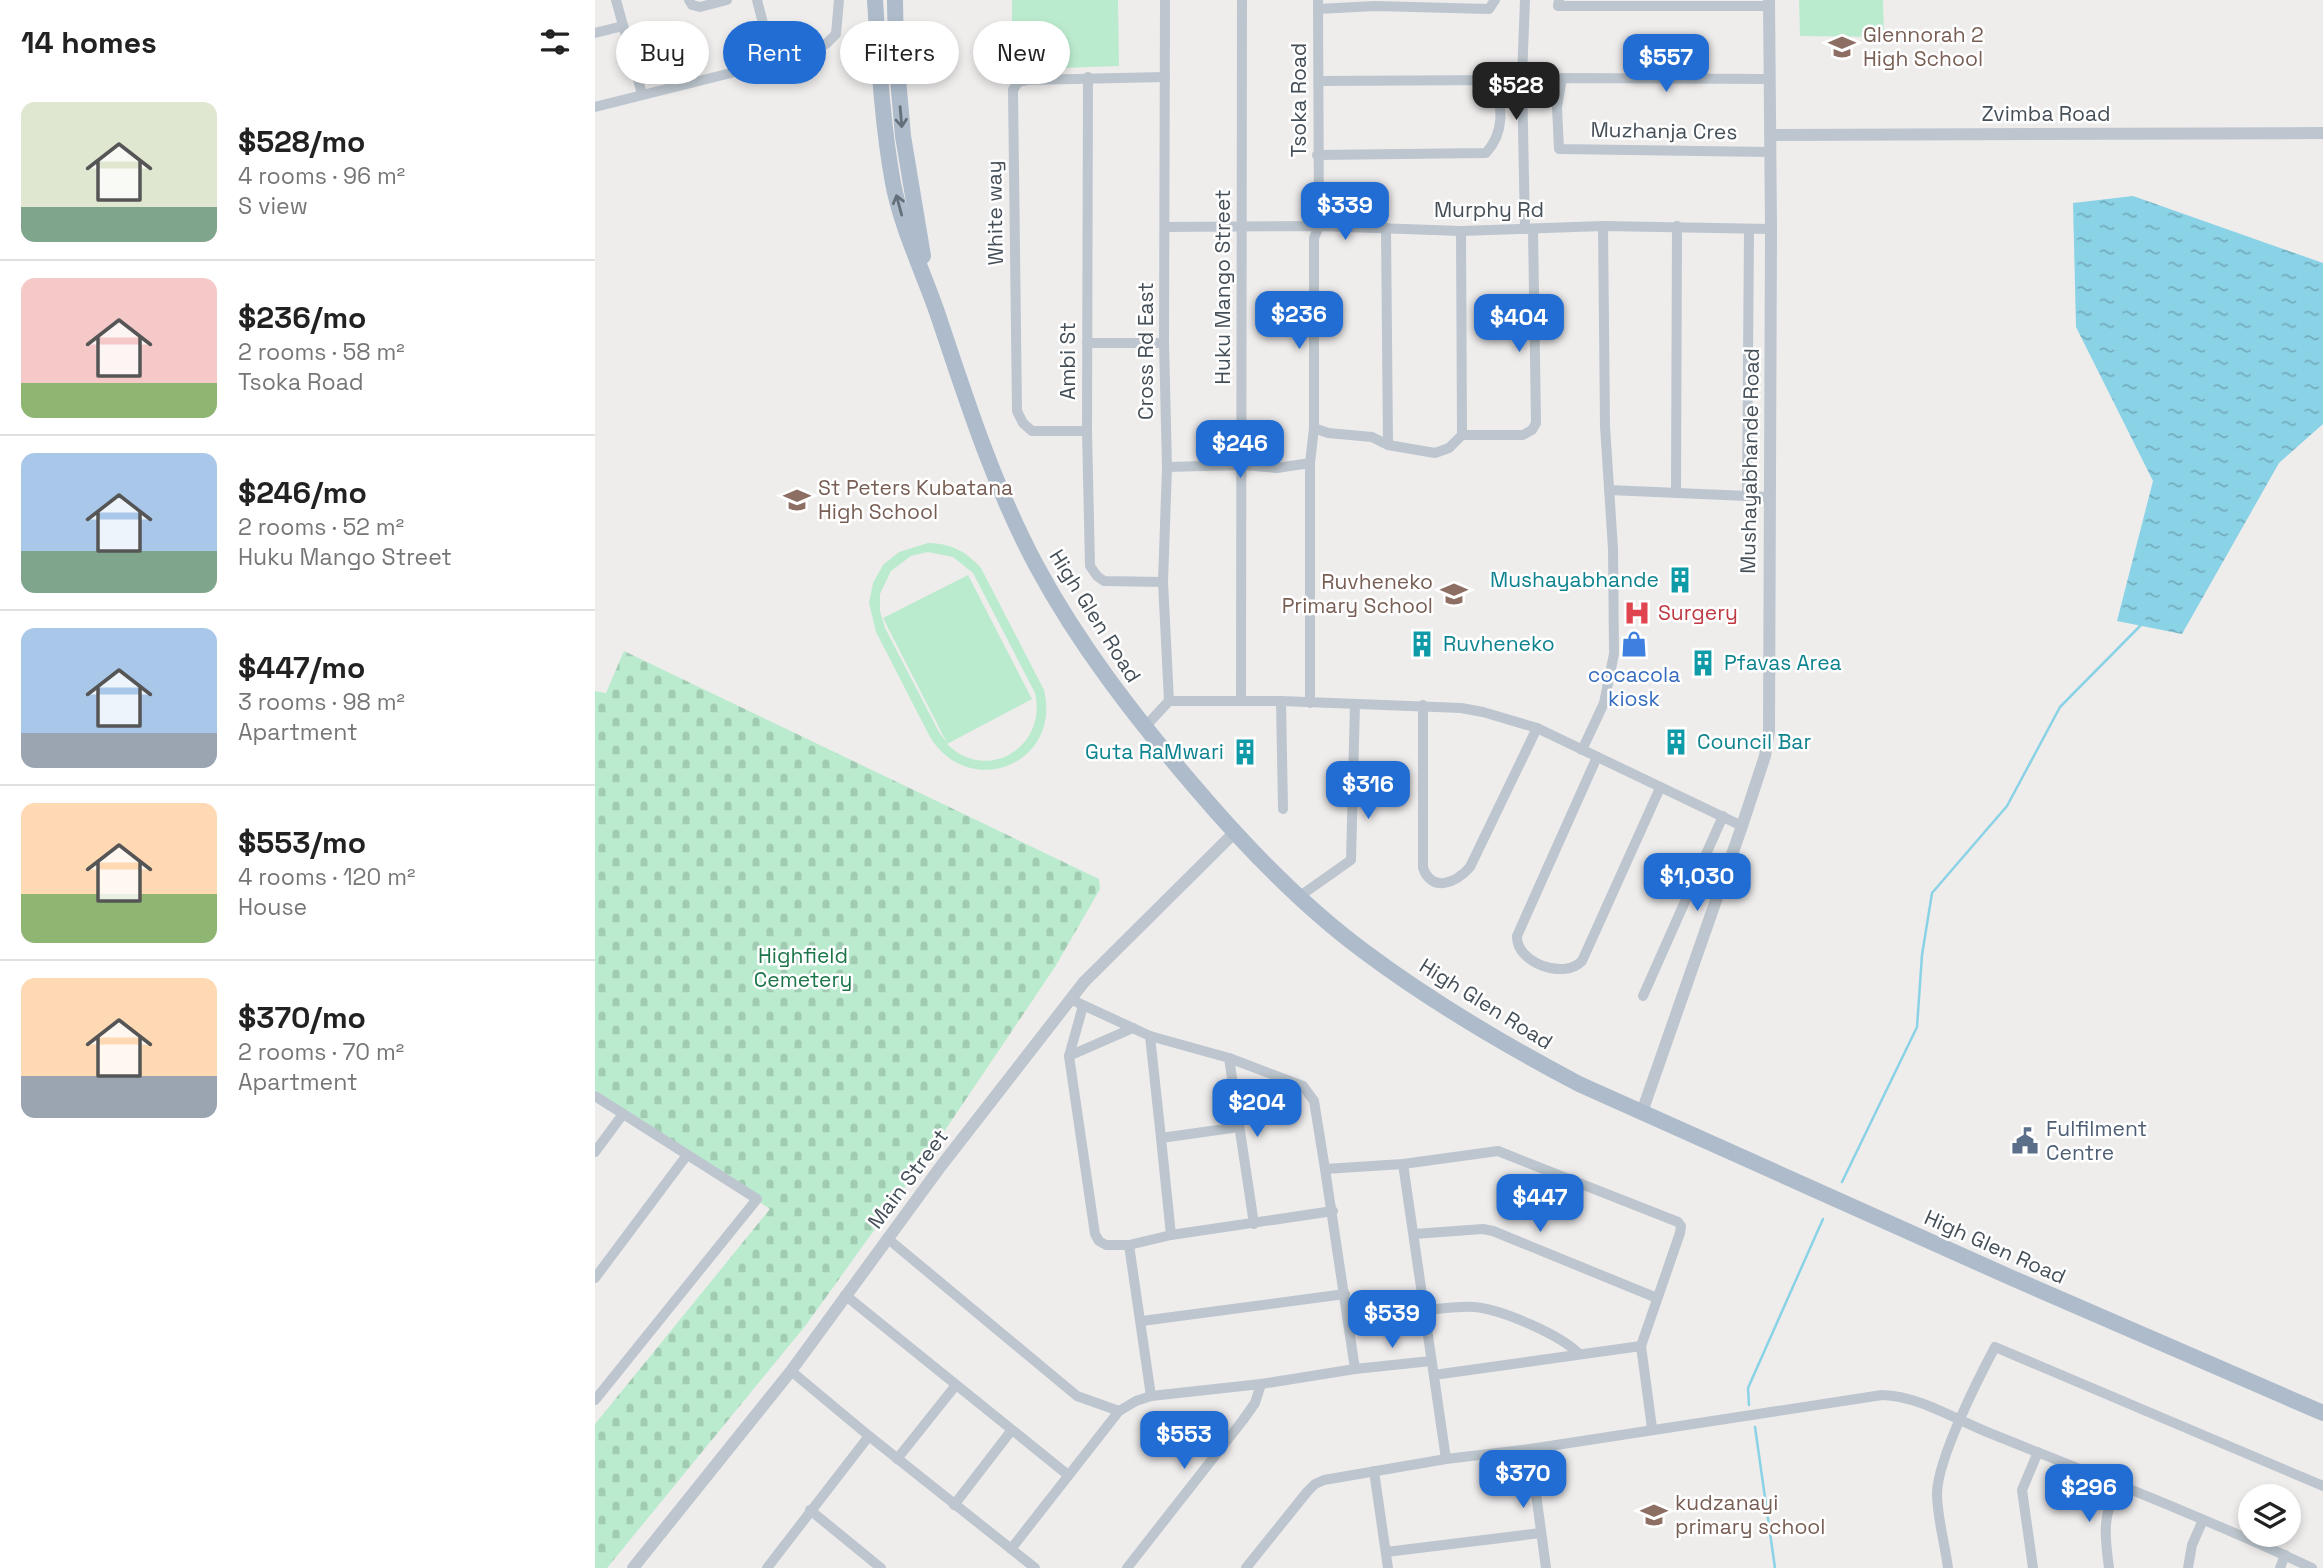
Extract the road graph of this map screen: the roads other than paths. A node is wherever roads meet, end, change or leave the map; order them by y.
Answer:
1 (616, 0) edge
2 (689, 0) edge
3 (727, 0) edge
4 (757, 0) edge
5 (839, 0) edge
6 (875, 0) edge
7 (895, 0) edge
8 (1165, 0) edge
9 (1242, 0) edge
10 (1495, 0) edge
11 (1525, 0) edge
12 (1559, 0) edge
13 (1769, 3) edge
14 (1318, 4) edge
15 (622, 21) edge
16 (762, 21) edge
17 (616, 28) edge
18 (595, 33) edge
19 (826, 44) edge
20 (723, 74) edge
21 (1088, 77) junction
22 (1164, 77) junction
23 (1770, 79) junction
24 (1319, 81) junction
25 (639, 84) edge
26 (642, 94) junction
27 (595, 107) edge
28 (2323, 133) edge
29 (1770, 135) junction
30 (1769, 152) junction
31 (1317, 155) junction
32 (1319, 226) junction
33 (1603, 226) junction
34 (1677, 226) junction
35 (1165, 227) junction
36 (1242, 227) junction
37 (1386, 228) junction
38 (1529, 229) junction
39 (1749, 229) junction
40 (1771, 229) junction
41 (1461, 231) junction
42 (929, 292) junction
43 (1087, 343) junction
44 (1164, 344) junction
45 (1314, 428) junction
46 (1087, 431) junction
47 (1462, 435) junction
48 (1388, 445) junction
49 (1310, 463) junction
50 (1243, 465) junction
51 (1167, 467) junction
52 (1609, 490) junction
53 (1676, 492) junction
54 (1747, 496) junction
55 (1770, 498) junction
56 (1163, 582) junction
57 (1170, 701) junction
58 (1241, 701) junction
59 (1281, 701) junction
60 (1310, 703) junction
61 (1355, 704) junction
62 (1423, 705) junction
63 (1144, 728) junction
64 (1537, 729) junction
65 (1582, 750) junction
66 (1597, 757) junction
67 (1660, 789) junction
68 (1283, 809) dead end
69 (1723, 816) junction
70 (1742, 826) junction
71 (1234, 833) junction
72 (1300, 896) junction
73 (1643, 996) dead end
74 (1070, 999) junction
75 (1083, 1006) junction
76 (1133, 1028) junction
77 (1150, 1036) junction
78 (1069, 1056) junction
79 (1229, 1058) junction
80 (595, 1096) edge
81 (1642, 1112) junction
82 (623, 1114) junction
83 (1240, 1127) junction
84 (1161, 1138) junction
85 (595, 1152) edge
86 (687, 1155) junction
87 (1403, 1164) junction
88 (1325, 1169) junction
89 (1333, 1211) junction
90 (1254, 1224) junction
91 (1414, 1234) junction
92 (1171, 1235) junction
93 (887, 1238) junction
94 (1129, 1245) junction
95 (595, 1278) edge
96 (1345, 1294) junction
97 (845, 1295) junction
98 (1657, 1298) junction
99 (1424, 1310) junction
100 (1142, 1321) junction
101 (1641, 1346) junction
102 (1579, 1354) junction
103 (1431, 1361) junction
104 (1355, 1369) junction
105 (791, 1371) junction
106 (1434, 1374) junction
107 (1261, 1384) junction
108 (955, 1385) junction
109 (1151, 1396) junction
110 (595, 1400) edge
111 (1119, 1411) junction
112 (2323, 1413) edge
113 (1959, 1422) junction
114 (1652, 1429) junction
115 (1011, 1431) junction
116 (869, 1436) junction
117 (1530, 1449) junction
118 (2038, 1452) junction
119 (897, 1459) junction
120 (1446, 1459) junction
121 (1374, 1471) junction
122 (1068, 1475) junction
123 (2117, 1485) junction
124 (2323, 1486) edge
125 (954, 1505) junction
126 (810, 1510) junction
127 (2203, 1520) junction
128 (1541, 1533) junction
129 (1011, 1549) junction
130 (1386, 1552) junction
131 (2285, 1555) junction
132 (633, 1568) edge
133 (767, 1568) edge
134 (881, 1568) edge
135 (1035, 1568) edge
136 (1127, 1568) edge
137 (1246, 1568) edge
138 (1388, 1568) edge
139 (1546, 1568) edge
140 (1948, 1568) edge
141 (2033, 1568) edge
142 (2109, 1568) edge
143 (2188, 1568) edge
144 (2280, 1568) edge
145 (2312, 1568) edge

1 - 15 street
2 - 3 street
4 - 16 street
5 - 19 street
42 -> 6 main road, High Glen Road
7 -> 42 main road, High Glen Road
8 - 22 street, Cross Rd East
9 - 36 street, Huku Mango Street
10 - 14 street
11 - 38 street
12 - 13 street
13 - 23 street, Mushayabhande Road
14 - 24 street, Tsoka Road
17 - 18 street
20 - 26 street
21 - 22 street, White way
21 - 43 street, Ambi St
21 - 46 street, White way
22 - 35 street, Cross Rd East
23 - 29 street, Mushayabhande Road
23 - 30 street, Muzhanja Cres
24 - 31 street, Tsoka Road
24 - 31 street
25 - 26 street
26 - 27 street
28 - 29 street, Zvimba Road
29 - 30 street, Mushayabhande Road
30 - 40 street, Mushayabhande Road
31 - 32 street, Tsoka Road
32 - 36 street, Murphy Rd
32 - 37 street, Murphy Rd
32 - 45 street, Tsoka Road
33 - 34 street, Murphy Rd
33 - 38 street, Murphy Rd
33 - 52 street
34 - 39 street, Murphy Rd
34 - 53 street
35 - 36 street, Murphy Rd
35 - 44 street, Cross Rd East
36 - 50 street, Huku Mango Street
37 - 41 street, Murphy Rd
37 - 48 street
38 - 41 street, Murphy Rd
38 - 47 street
39 - 40 street, Murphy Rd
39 - 54 street
40 - 55 street, Mushayabhande Road
41 - 47 street
42 - 63 main road, High Glen Road
43 - 44 street
43 - 46 street, Ambi St
44 - 51 street, Cross Rd East
45 - 48 street
45 - 49 street, Tsoka Road
46 - 56 street, Ambi St
47 - 48 street
49 - 50 street
49 - 60 street, Tsoka Road
50 - 51 street
50 - 58 street, Huku Mango Street
51 - 56 street, Cross Rd East
52 - 53 street
52 - 65 street
53 - 54 street
54 - 55 street
55 - 70 street, Mushayabhande Road
56 - 57 street, Cross Rd East
57 - 58 street
57 - 63 street
58 - 59 street
59 - 60 street
59 - 68 street
60 - 61 street
61 - 62 street
61 - 72 street
62 - 64 street
62 - 64 street
63 - 71 main road, High Glen Road
64 - 65 street
65 - 66 street
66 - 67 street
66 - 67 street
67 - 69 street
69 - 70 street
69 - 73 street
70 - 81 street, Mushayabhande Road
71 - 72 main road, High Glen Road
71 - 74 street, Main Street
72 - 81 main road, High Glen Road
74 - 75 street
74 - 93 street, Main Street
75 - 76 street
75 - 78 street
76 - 77 street
76 - 78 street
77 - 79 street
77 - 84 street
78 - 94 street
79 - 83 street
79 - 88 street
80 - 82 street
81 - 112 main road, High Glen Road
82 - 85 street
82 - 86 street
83 - 84 street
83 - 90 street
84 - 92 street
86 - 95 street
86 - 110 street
87 - 88 street
87 - 91 street
87 - 98 street
88 - 89 street
89 - 90 street
89 - 96 street
90 - 92 street
91 - 98 street
91 - 99 street
92 - 94 street
93 - 97 street, Main Street
93 - 111 street
94 - 100 street
96 - 100 street
96 - 104 street
97 - 105 street, Main Street
97 - 108 street
98 - 101 street
99 - 102 street
99 - 103 street
100 - 109 street
101 - 102 street
101 - 114 street
102 - 106 street
103 - 104 street
103 - 106 street
104 - 107 street
105 - 116 street
105 - 132 street, Main Street
106 - 120 street
107 - 109 street
107 - 136 street
108 - 115 street
108 - 119 street
109 - 111 street
111 - 122 street
113 - 114 street
113 - 118 street
113 - 124 street
113 - 140 street
114 - 117 street
115 - 122 street
115 - 125 street
116 - 119 street
116 - 126 street
117 - 120 street
117 - 128 street
118 - 123 street
118 - 141 street
119 - 125 street
120 - 121 street
121 - 130 street
121 - 137 street
122 - 129 street
123 - 127 street
123 - 142 street
125 - 129 street
126 - 133 street
126 - 134 street
127 - 131 street
127 - 143 street
128 - 130 street
128 - 139 street
129 - 135 street
130 - 138 street
131 - 144 street
131 - 145 street

